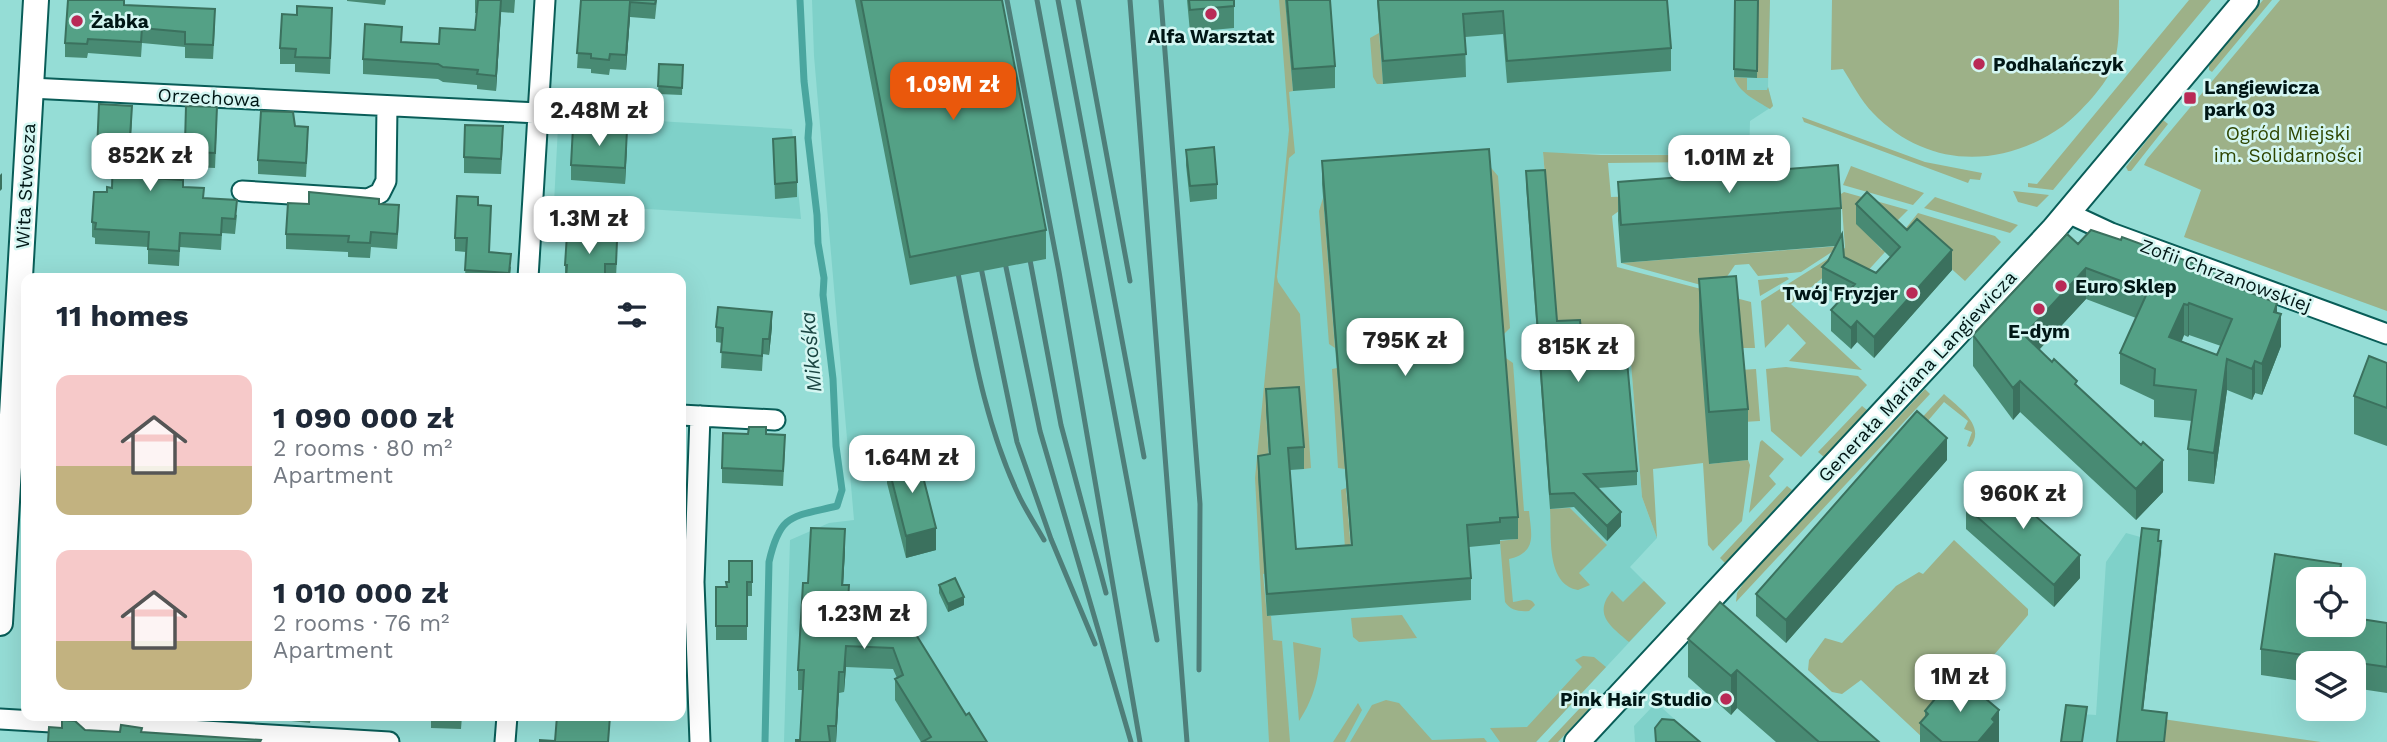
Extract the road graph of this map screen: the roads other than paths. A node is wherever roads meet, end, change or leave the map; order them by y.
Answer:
1 (36, 0) edge
2 (545, 0) edge
3 (2246, 0) edge
4 (30, 88) junction
5 (387, 106) junction
6 (538, 113) junction
7 (242, 191) dead end
8 (2068, 213) junction
9 (528, 273) edge
10 (9, 303) edge
11 (2387, 334) edge
12 (21, 369) edge
13 (690, 416) edge
14 (775, 420) dead end
15 (0, 623) edge
16 (0, 719) edge
17 (21, 720) edge
18 (34, 721) edge
19 (507, 721) edge
20 (1597, 732) edge
21 (389, 742) edge
22 (505, 742) edge
23 (700, 742) edge
24 (1577, 742) edge

1 - 4 street, Wita Stwosza
2 - 6 street
3 - 8 street, Generała Mariana Langiewicza
4 - 5 street, Orzechowa
4 - 10 street, Wita Stwosza
5 - 6 street, Orzechowa
5 - 7 street
6 - 9 street
8 - 11 street, Zofii Chrzanowskiej
8 - 20 street, Generała Mariana Langiewicza
10 - 12 street, Wita Stwosza
12 - 15 street, Wita Stwosza
13 - 14 street
13 - 23 street
16 - 17 street
18 - 21 street
19 - 22 street
20 - 24 street, Generała Mariana Langiewicza

